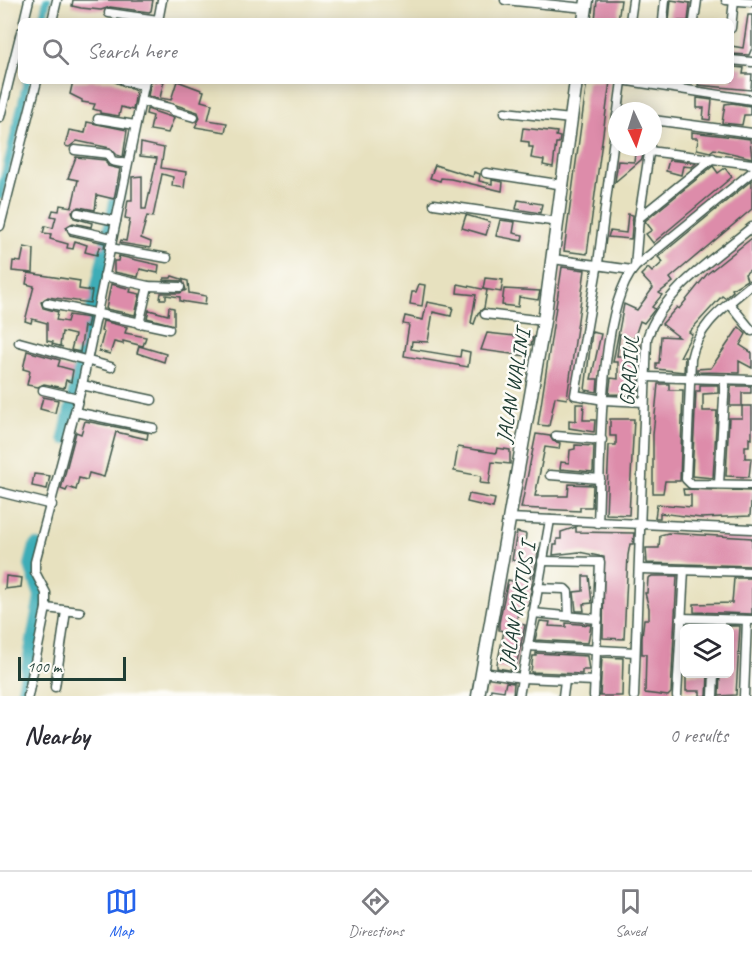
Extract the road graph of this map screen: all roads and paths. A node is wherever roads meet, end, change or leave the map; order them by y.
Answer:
1 (29, 0) edge
2 (57, 0) edge
3 (162, 0) edge
4 (505, 0) edge
5 (633, 0) edge
6 (665, 0) edge
7 (697, 0) edge
8 (731, 0) edge
9 (752, 2) edge
10 (586, 4) edge
11 (109, 13) dead end
12 (25, 18) edge
13 (53, 18) edge
14 (143, 18) edge
15 (157, 18) edge
16 (630, 18) edge
17 (663, 18) edge
18 (694, 18) edge
19 (731, 18) edge
20 (18, 44) edge
21 (734, 60) edge
22 (752, 63) edge
23 (36, 84) edge
24 (576, 84) edge
25 (622, 84) edge
26 (649, 84) edge
27 (142, 85) edge
28 (752, 99) edge
29 (141, 101) junction
30 (619, 102) edge
31 (505, 112) dead end
32 (0, 117) edge
33 (194, 117) dead end
34 (98, 118) dead end
35 (571, 119) junction
36 (662, 123) edge
37 (133, 124) junction
38 (752, 134) edge
39 (75, 150) dead end
40 (662, 151) edge
41 (611, 156) edge
42 (648, 156) edge
43 (713, 158) junction
44 (125, 164) junction
45 (752, 164) edge
46 (752, 171) edge
47 (486, 173) dead end
48 (564, 185) junction
49 (434, 204) dead end
50 (78, 213) dead end
51 (639, 218) junction
52 (113, 220) junction
53 (558, 222) junction
54 (0, 226) edge
55 (752, 227) edge
56 (72, 229) dead end
57 (109, 237) junction
58 (110, 248) junction
59 (167, 258) dead end
60 (553, 259) junction
61 (597, 263) junction
62 (634, 268) junction
63 (105, 276) junction
64 (752, 284) edge
65 (148, 286) junction
66 (180, 287) dead end
67 (47, 303) dead end
68 (729, 303) junction
69 (94, 314) junction
70 (485, 314) dead end
71 (544, 321) junction
72 (140, 324) junction
73 (169, 329) dead end
74 (752, 331) edge
75 (19, 342) dead end
76 (83, 359) junction
77 (111, 367) dead end
78 (646, 377) junction
79 (690, 380) junction
80 (725, 380) junction
81 (752, 380) edge
82 (82, 385) junction
83 (44, 390) dead end
84 (75, 397) junction
85 (152, 400) dead end
86 (604, 400) junction
87 (644, 402) junction
88 (75, 412) junction
89 (153, 428) dead end
90 (556, 436) dead end
91 (602, 440) junction
92 (550, 475) dead end
93 (600, 478) junction
94 (719, 484) junction
95 (752, 485) edge
96 (0, 492) edge
97 (50, 504) junction
98 (509, 518) junction
99 (550, 520) junction
100 (598, 523) junction
101 (641, 525) junction
102 (752, 529) edge
103 (542, 561) junction
104 (641, 569) junction
105 (684, 570) junction
106 (752, 572) edge
107 (537, 588) junction
108 (46, 608) junction
109 (66, 611) junction
110 (80, 612) dead end
111 (533, 613) junction
112 (568, 616) junction
113 (717, 617) junction
114 (681, 618) junction
115 (598, 619) junction
116 (750, 620) edge
117 (717, 624) edge
118 (527, 646) junction
119 (595, 650) junction
120 (635, 652) junction
121 (483, 672) junction
122 (522, 678) junction
123 (714, 678) edge
124 (565, 681) junction
125 (595, 681) junction
126 (55, 687) dead end
127 (28, 696) edge
128 (478, 696) edge
129 (519, 696) edge
130 (563, 696) edge
131 (594, 696) edge
132 (634, 696) edge
133 (677, 696) edge
134 (713, 696) edge
135 (744, 696) edge

1 - 12 street
2 - 13 street
3 - 15 street
4 - 10 street
5 - 16 street
6 - 17 street
7 - 18 street
8 - 9 street
8 - 19 street
11 - 14 street
20 - 32 street
21 - 22 street
23 - 54 street
24 - 35 street, JALAN WALINI
25 - 30 street
26 - 28 street
27 - 29 street
29 - 33 street
29 - 37 street
31 - 35 street
34 - 37 street
35 - 48 street, JALAN WALINI
36 - 38 street
37 - 44 street
39 - 44 street
40 - 43 street
41 - 61 street
42 - 51 street
43 - 45 street
43 - 51 street
44 - 52 street
46 - 62 street
47 - 48 street
48 - 53 street, JALAN WALINI
49 - 53 street
50 - 52 street
51 - 62 street
52 - 57 street
53 - 60 street, JALAN WALINI
55 - 78 street, GRADIUL
56 - 57 street
57 - 58 street
58 - 59 street
58 - 63 street
60 - 61 street
60 - 71 street, JALAN WALINI
61 - 62 street
61 - 86 street
62 - 86 street
63 - 65 street
63 - 69 street
64 - 68 street
65 - 66 street
65 - 72 street
67 - 69 street
68 - 74 street
68 - 79 street
69 - 72 street
69 - 76 street
70 - 71 street
71 - 98 street, JALAN WALINI
72 - 73 street
75 - 76 street
76 - 77 street
76 - 82 street
78 - 79 street
78 - 87 street, GRADIUL
79 - 80 street
79 - 94 street
80 - 81 street
80 - 94 street
82 - 84 street
82 - 85 street
83 - 84 street
84 - 88 street
86 - 87 street
86 - 91 street
87 - 101 street, GRADIUL
88 - 89 street
88 - 97 street
90 - 91 street
91 - 93 street
92 - 93 street
93 - 100 street
94 - 95 street
96 - 97 street
97 - 108 street
98 - 99 street
98 - 121 street, JALAN WALINI
99 - 100 street
99 - 103 street, JALAN KAKTUS I
100 - 101 street
101 - 102 street
101 - 104 street, GRADIUL
103 - 107 street, JALAN KAKTUS I
103 - 115 street
104 - 105 street
104 - 120 street, GRADIUL
105 - 106 street
105 - 114 street
107 - 111 street, JALAN KAKTUS I
107 - 112 street
108 - 109 street
108 - 127 street
109 - 110 street
109 - 126 street
111 - 112 street
111 - 118 street, JALAN KAKTUS I
112 - 115 street
113 - 114 street
113 - 116 street
113 - 117 street
114 - 133 street
115 - 119 street
116 - 135 street
118 - 119 street
118 - 122 street, JALAN KAKTUS I
119 - 120 street
119 - 125 street
120 - 132 street, GRADIUL
121 - 122 street
121 - 128 street, JALAN WALINI
122 - 124 street
122 - 129 street, JALAN KAKTUS I
123 - 134 street
124 - 125 street
124 - 130 street
125 - 131 street

